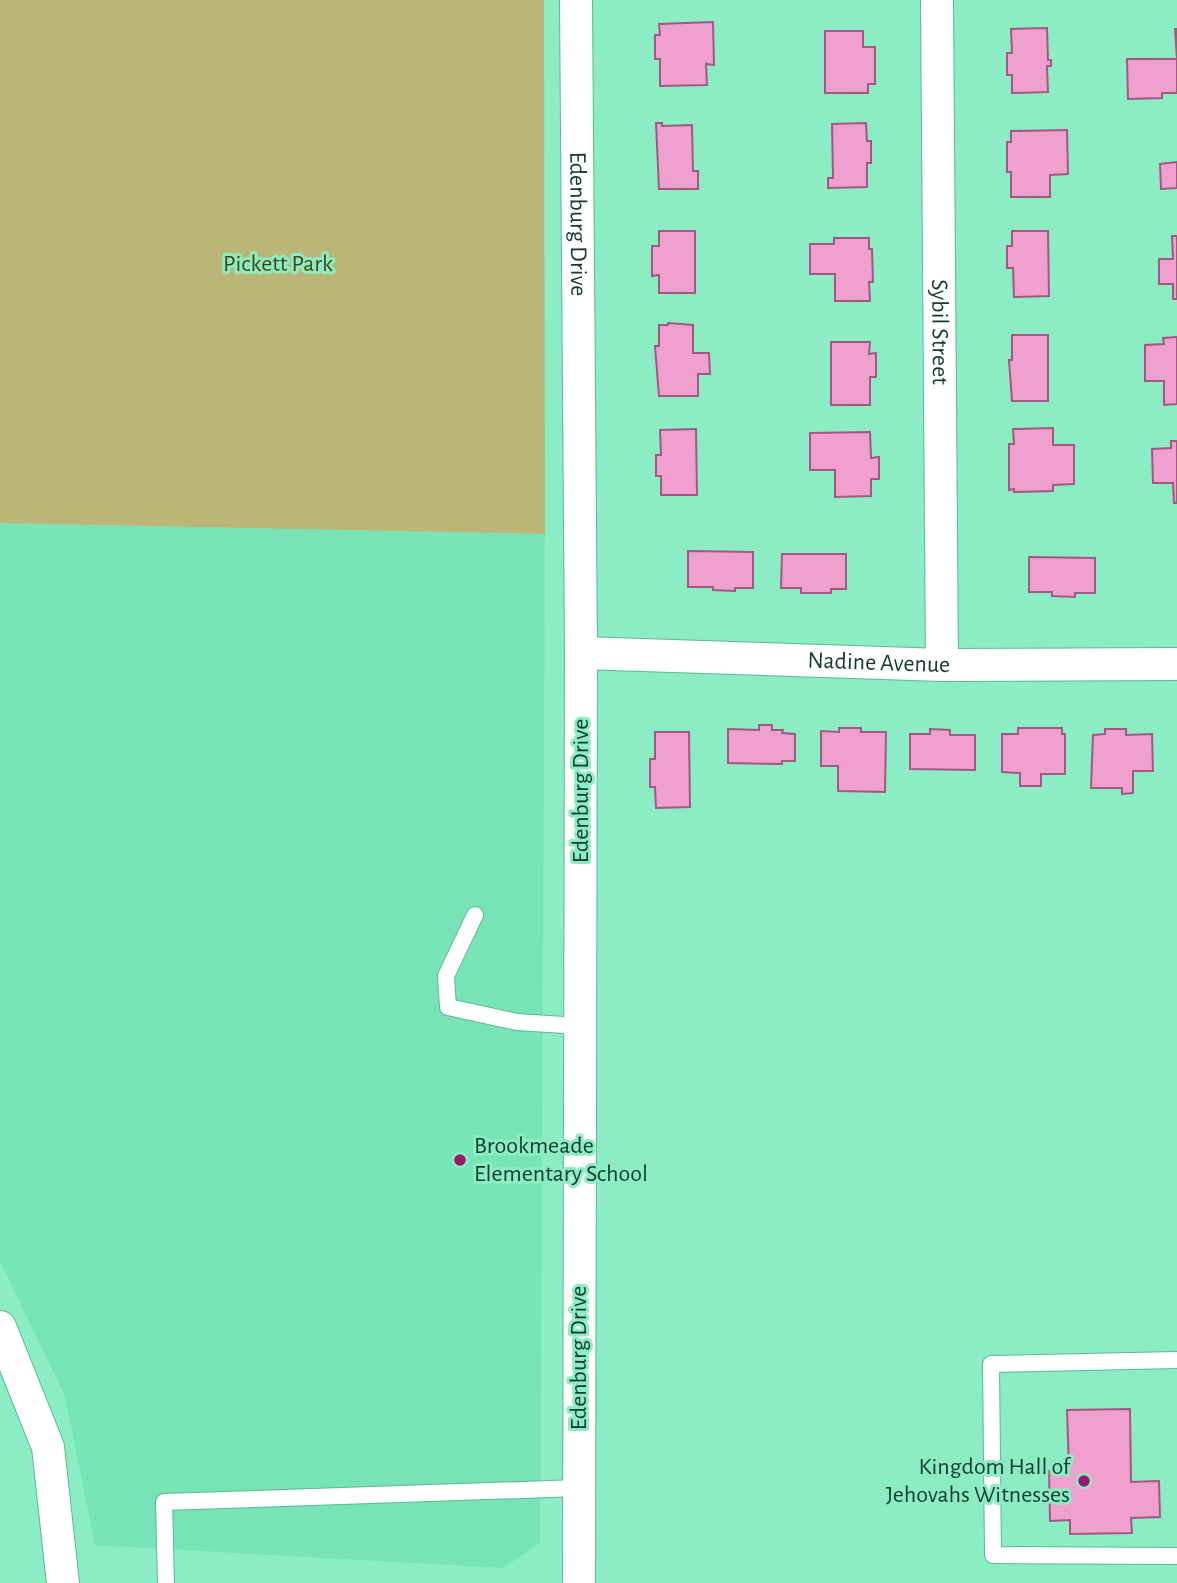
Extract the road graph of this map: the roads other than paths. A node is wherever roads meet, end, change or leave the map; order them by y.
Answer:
1 (576, 0) edge
2 (937, 0) edge
3 (581, 653) junction
4 (942, 664) junction
5 (1177, 664) edge
6 (475, 915) dead end
7 (580, 1026) junction
8 (0, 1326) edge
9 (1177, 1360) edge
10 (579, 1488) junction
11 (1177, 1556) edge
12 (63, 1583) edge
13 (166, 1583) edge
14 (579, 1583) edge

1 - 3 street, Edenburg Drive
2 - 4 street, Sybil Street
3 - 4 street, Nadine Avenue
3 - 7 street, Edenburg Drive
4 - 5 street, Nadine Avenue
6 - 7 lane
7 - 10 street, Edenburg Drive
8 - 12 street
9 - 11 lane
10 - 13 lane
10 - 14 street, Edenburg Drive

